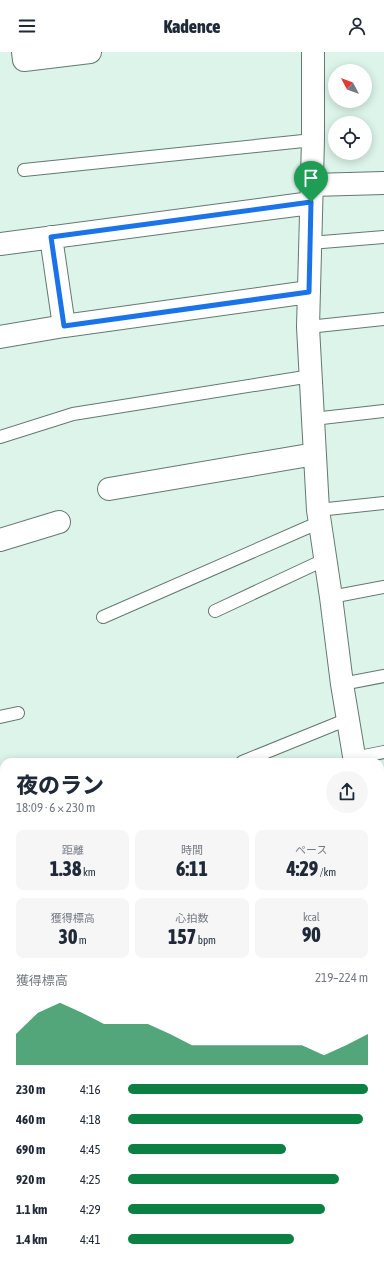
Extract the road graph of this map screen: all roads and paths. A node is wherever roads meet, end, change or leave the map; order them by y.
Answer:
1 (23, 52) edge
2 (90, 52) edge
3 (313, 52) edge
4 (313, 140) junction
5 (24, 170) dead end
6 (384, 183) edge
7 (311, 194) junction
8 (51, 237) junction
9 (384, 237) edge
10 (310, 243) junction
11 (0, 244) edge
12 (309, 292) junction
13 (384, 320) edge
14 (64, 326) junction
15 (308, 327) junction
16 (0, 337) edge
17 (311, 376) junction
18 (384, 411) edge
19 (313, 419) junction
20 (0, 438) edge
21 (315, 454) junction
22 (109, 488) dead end
23 (384, 503) edge
24 (319, 516) junction
25 (59, 522) dead end
26 (0, 540) edge
27 (326, 559) junction
28 (384, 587) edge
29 (332, 597) junction
30 (215, 611) dead end
31 (103, 617) dead end
32 (384, 676) edge
33 (342, 684) junction
34 (18, 713) dead end
35 (0, 717) edge
36 (348, 719) junction
37 (384, 752) edge
38 (252, 758) edge
39 (354, 758) edge
40 (362, 758) edge

1 - 2 street
3 - 4 street
4 - 5 lane
4 - 7 street
6 - 7 street
7 - 8 street
7 - 10 street
8 - 11 street
8 - 14 street
9 - 10 lane
10 - 12 street
12 - 14 street
12 - 15 street
13 - 15 lane
14 - 16 street
15 - 17 street
17 - 19 street
17 - 20 lane
18 - 19 lane
19 - 21 street
21 - 22 street
21 - 24 street
23 - 24 lane
24 - 27 street
24 - 31 lane
25 - 26 street
27 - 29 street
27 - 30 lane
28 - 29 lane
29 - 33 street
32 - 33 lane
33 - 36 street
34 - 35 lane
36 - 38 lane
36 - 39 street
37 - 40 lane

